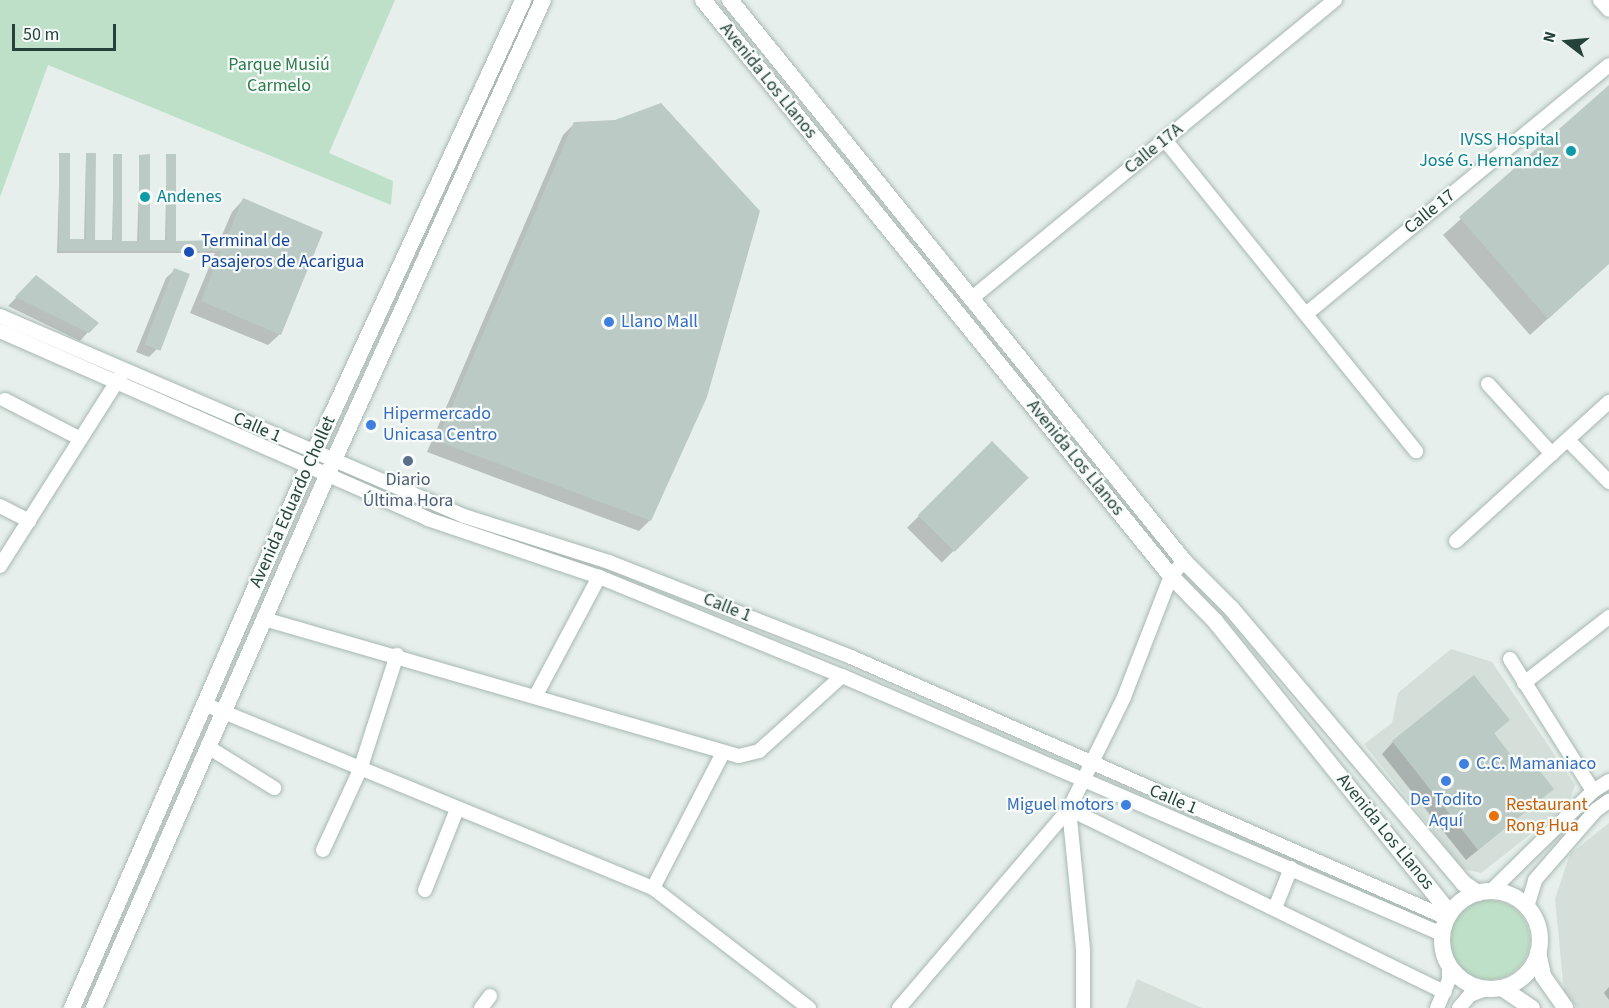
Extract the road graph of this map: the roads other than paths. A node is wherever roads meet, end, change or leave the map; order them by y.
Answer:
1 (523, 0) edge
2 (543, 0) edge
3 (703, 0) edge
4 (730, 0) edge
5 (1335, 0) edge
6 (1600, 0) edge
7 (1609, 10) edge
8 (1609, 65) edge
9 (1165, 140) junction
10 (972, 298) junction
11 (1306, 314) junction
12 (0, 316) edge
13 (0, 332) edge
14 (124, 370) junction
15 (117, 384) junction
16 (1488, 384) dead end
17 (5, 400) dead end
18 (1609, 402) edge
19 (81, 439) junction
20 (1568, 440) junction
21 (1416, 451) dead end
22 (1552, 454) junction
23 (311, 461) junction
24 (330, 469) junction
25 (1609, 482) edge
26 (0, 506) edge
27 (29, 521) junction
28 (1456, 541) dead end
29 (1184, 561) junction
30 (0, 566) edge
31 (1171, 576) junction
32 (599, 577) junction
33 (1609, 617) edge
34 (264, 619) junction
35 (397, 655) junction
36 (1510, 659) dead end
37 (843, 676) junction
38 (1524, 683) junction
39 (536, 695) junction
40 (204, 704) junction
41 (224, 711) junction
42 (208, 747) junction
43 (723, 753) junction
44 (1092, 765) junction
45 (360, 770) junction
46 (1084, 778) junction
47 (1609, 781) edge
48 (274, 788) dead end
49 (1593, 791) junction
50 (1609, 801) edge
51 (457, 809) junction
52 (1069, 809) junction
53 (323, 850) dead end
54 (1291, 868) junction
55 (653, 888) junction
56 (424, 890) dead end
57 (1485, 892) junction
58 (1527, 907) junction
59 (1275, 908) junction
60 (1446, 922) junction
61 (1538, 952) junction
62 (1449, 966) junction
63 (1494, 988) junction
64 (1445, 992) junction
65 (490, 996) dead end
66 (72, 1008) edge
67 (94, 1008) edge
68 (481, 1008) edge
69 (810, 1008) edge
70 (899, 1008) edge
71 (1083, 1008) edge
72 (1437, 1008) edge
73 (1459, 1008) edge
74 (1532, 1008) edge
75 (1565, 1008) edge

1 - 23 street, Avenida Eduardo Chollet
2 - 24 street, Avenida Eduardo Chollet
3 - 31 street, Avenida Los Llanos
4 - 10 street, Avenida Los Llanos
5 - 9 street, Calle 17A
6 - 7 street
8 - 11 street, Calle 17
9 - 10 street, Calle 17A
9 - 11 street
10 - 29 street, Avenida Los Llanos
11 - 21 street
12 - 14 street, Calle 1
13 - 15 street, Calle 1
14 - 15 street
14 - 23 street, Calle 1
15 - 19 street
15 - 23 street, Calle 1
16 - 22 street
17 - 19 street
18 - 20 street
19 - 27 street
20 - 22 street
20 - 25 street
22 - 28 street
23 - 24 street, Calle 1
23 - 40 street, Avenida Eduardo Chollet
24 - 32 street, Calle 1
24 - 34 street, Avenida Eduardo Chollet
24 - 44 street, Calle 1
26 - 27 street
27 - 30 street
29 - 31 street
29 - 57 street, Avenida Los Llanos
31 - 44 street
31 - 60 street, Avenida Los Llanos
32 - 37 street, Calle 1
32 - 39 street
33 - 38 street
34 - 35 street
34 - 41 street, Avenida Eduardo Chollet
35 - 39 street
35 - 45 street
36 - 38 street
37 - 43 street
37 - 46 street, Calle 1
38 - 49 street
39 - 43 street
40 - 41 street
40 - 66 street, Avenida Eduardo Chollet
41 - 42 street, Avenida Eduardo Chollet
41 - 45 street
42 - 48 street
42 - 67 street, Avenida Eduardo Chollet
43 - 55 street
44 - 46 street
44 - 60 street, Calle 1
45 - 51 street
45 - 53 street
46 - 52 street
46 - 54 street, Calle 1
47 - 49 street
49 - 57 street
50 - 58 street
51 - 55 street
51 - 56 street
52 - 59 street
52 - 70 street
52 - 71 street
54 - 59 street
54 - 60 street, Calle 1
55 - 69 street
57 - 58 street
57 - 60 street
58 - 61 street
59 - 64 street
60 - 62 street
61 - 63 street
61 - 75 street
62 - 63 street
62 - 64 street
63 - 73 street
63 - 74 street
64 - 72 street
65 - 68 street

